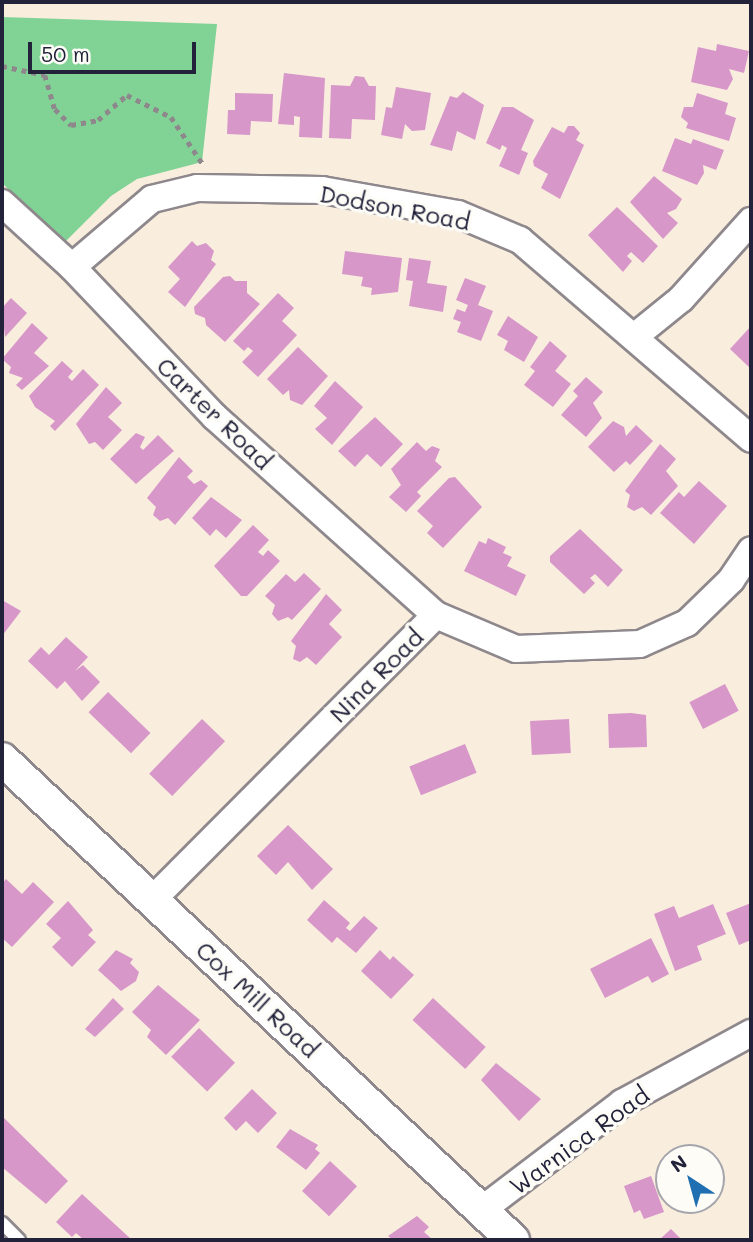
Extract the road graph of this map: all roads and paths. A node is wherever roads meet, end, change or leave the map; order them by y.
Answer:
1 (2, 66) edge
2 (219, 188) junction
3 (2, 203) edge
4 (751, 221) edge
5 (72, 267) junction
6 (634, 337) junction
7 (751, 439) edge
8 (751, 550) edge
9 (436, 615) junction
10 (2, 759) edge
11 (152, 900) junction
12 (751, 1034) edge
13 (483, 1209) junction
14 (2, 1223) edge
15 (19, 1240) edge
16 (513, 1240) edge

1 - 2 path
2 - 5 street, Dodson Road
2 - 6 street, Dodson Road
3 - 5 street, Carter Road
4 - 6 street
5 - 9 street, Carter Road
6 - 7 street, Dodson Road
8 - 9 street, Nina Road
9 - 11 street, Nina Road
10 - 11 street, Cox Mill Road
11 - 13 street, Cox Mill Road
12 - 13 street, Warnica Road
13 - 16 street, Cox Mill Road
14 - 15 lane

